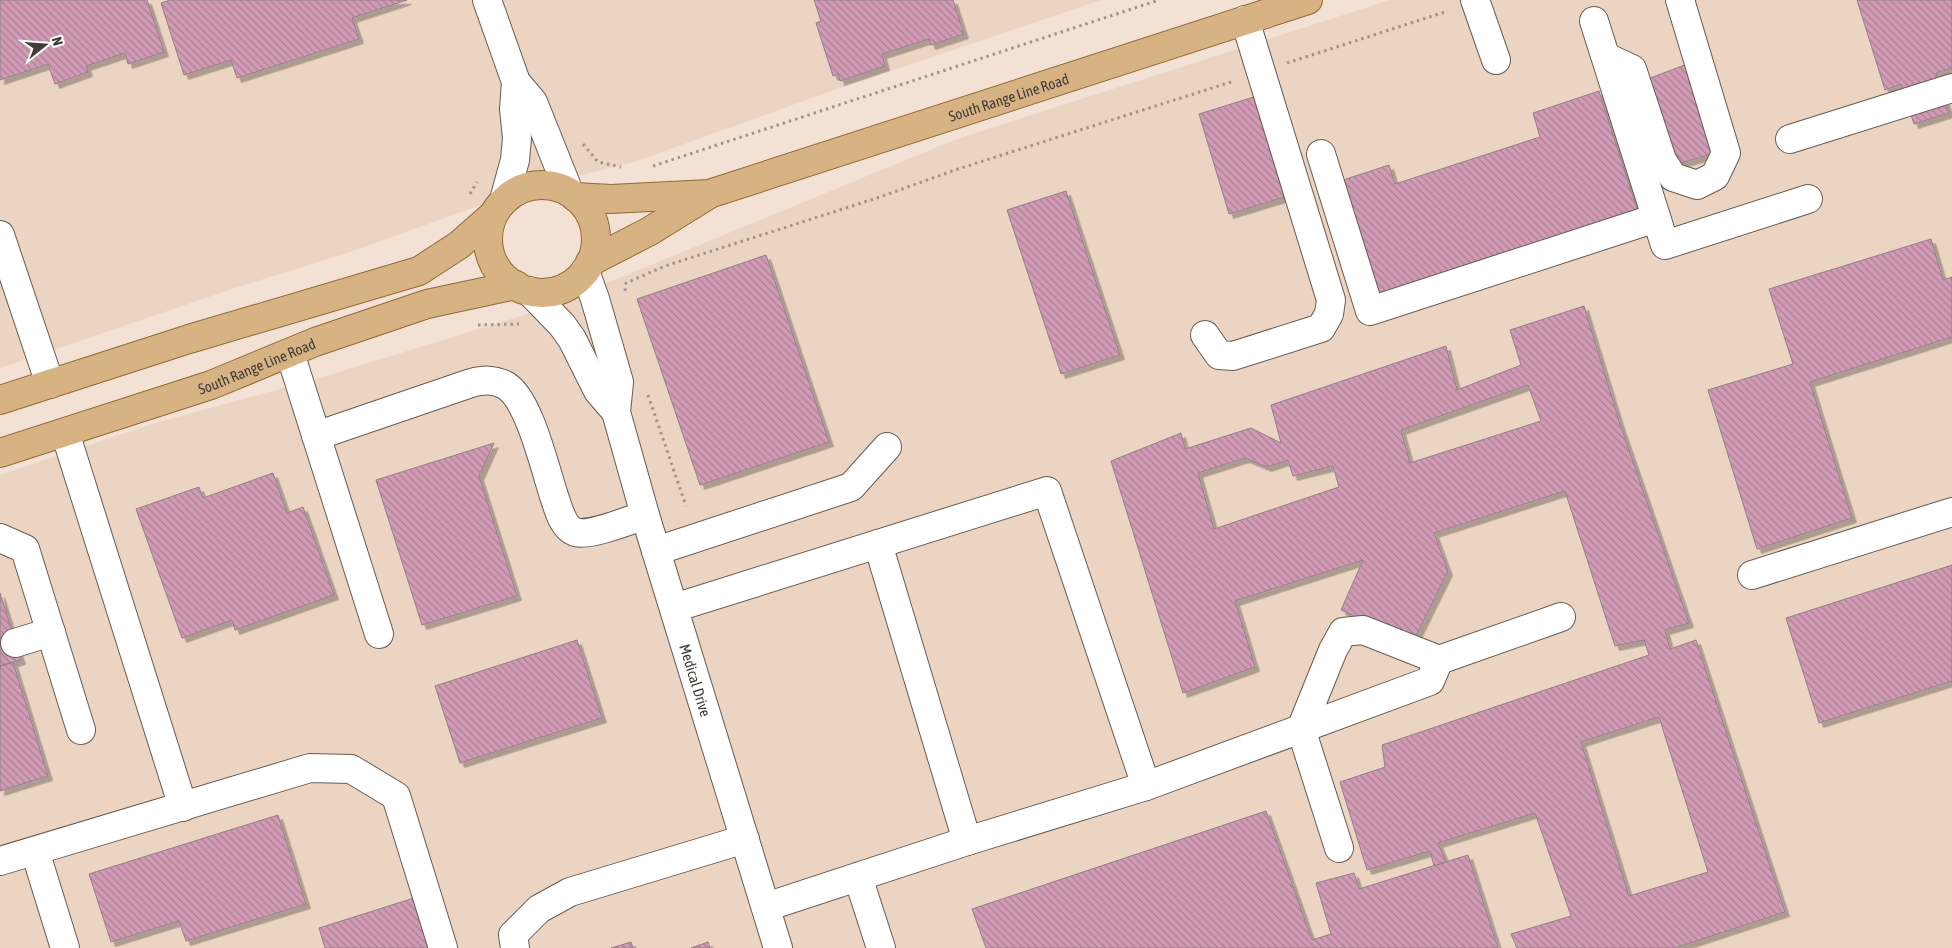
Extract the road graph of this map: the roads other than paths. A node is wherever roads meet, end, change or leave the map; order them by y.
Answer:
1 (487, 0) edge
2 (1308, 0) edge
3 (1680, 0) edge
4 (1476, 1) edge
5 (1246, 20) junction
6 (1594, 20) dead end
7 (1606, 57) junction
8 (1496, 60) dead end
9 (516, 82) junction
10 (1952, 88) edge
11 (1790, 140) dead end
12 (1320, 154) dead end
13 (572, 194) junction
14 (709, 194) junction
15 (1808, 199) dead end
16 (499, 208) junction
17 (1656, 218) junction
18 (0, 235) edge
19 (588, 266) junction
20 (522, 288) junction
21 (1205, 335) dead end
22 (290, 353) junction
23 (50, 384) junction
24 (0, 400) edge
25 (616, 412) junction
26 (316, 436) junction
27 (69, 445) dead end
28 (887, 447) dead end
29 (0, 453) edge
30 (1952, 512) edge
31 (645, 515) junction
32 (0, 538) edge
33 (878, 544) junction
34 (656, 551) junction
35 (1752, 575) dead end
36 (674, 608) junction
37 (1561, 617) dead end
38 (51, 632) junction
39 (379, 634) dead end
40 (15, 643) dead end
41 (1439, 660) junction
42 (1301, 729) junction
43 (81, 730) dead end
44 (1146, 786) junction
45 (183, 807) junction
46 (745, 840) junction
47 (967, 841) junction
48 (1339, 848) dead end
49 (35, 850) junction
50 (0, 861) edge
51 (858, 877) junction
52 (766, 907) junction
53 (65, 948) edge
54 (444, 948) edge
55 (515, 948) edge
56 (778, 948) edge
57 (881, 948) edge

1 - 9 street
2 - 5 main road, South Range Line Road
3 - 7 street
4 - 8 street
5 - 14 main road, South Range Line Road
5 - 21 street
6 - 7 street
7 - 17 street
9 - 13 street
9 - 16 street
10 - 11 street
12 - 17 street
13 - 14 main road, South Range Line Road
13 - 16 main road
13 - 19 main road
14 - 19 main road, South Range Line Road
15 - 17 street
16 - 20 main road
16 - 23 main road
18 - 23 street
19 - 20 main road
19 - 25 street, Medical Drive
20 - 22 main road, South Range Line Road
20 - 25 street, Medical Drive
22 - 26 street
22 - 29 main road, South Range Line Road
23 - 24 main road
25 - 31 street, Medical Drive
26 - 31 street
26 - 39 street
27 - 45 street
28 - 34 street
30 - 35 street
31 - 34 street, Medical Drive
32 - 38 street
33 - 36 street
33 - 44 street
33 - 47 street
34 - 36 street, Medical Drive
36 - 46 street, Medical Drive
37 - 41 street
38 - 40 street
38 - 43 street
41 - 42 street
41 - 42 street
42 - 44 street
42 - 48 street
44 - 47 street
45 - 49 street
45 - 54 street
46 - 52 street, Medical Drive
46 - 55 street
47 - 51 street
49 - 50 street
49 - 53 street
51 - 52 street
51 - 57 street
52 - 56 street, Medical Drive

